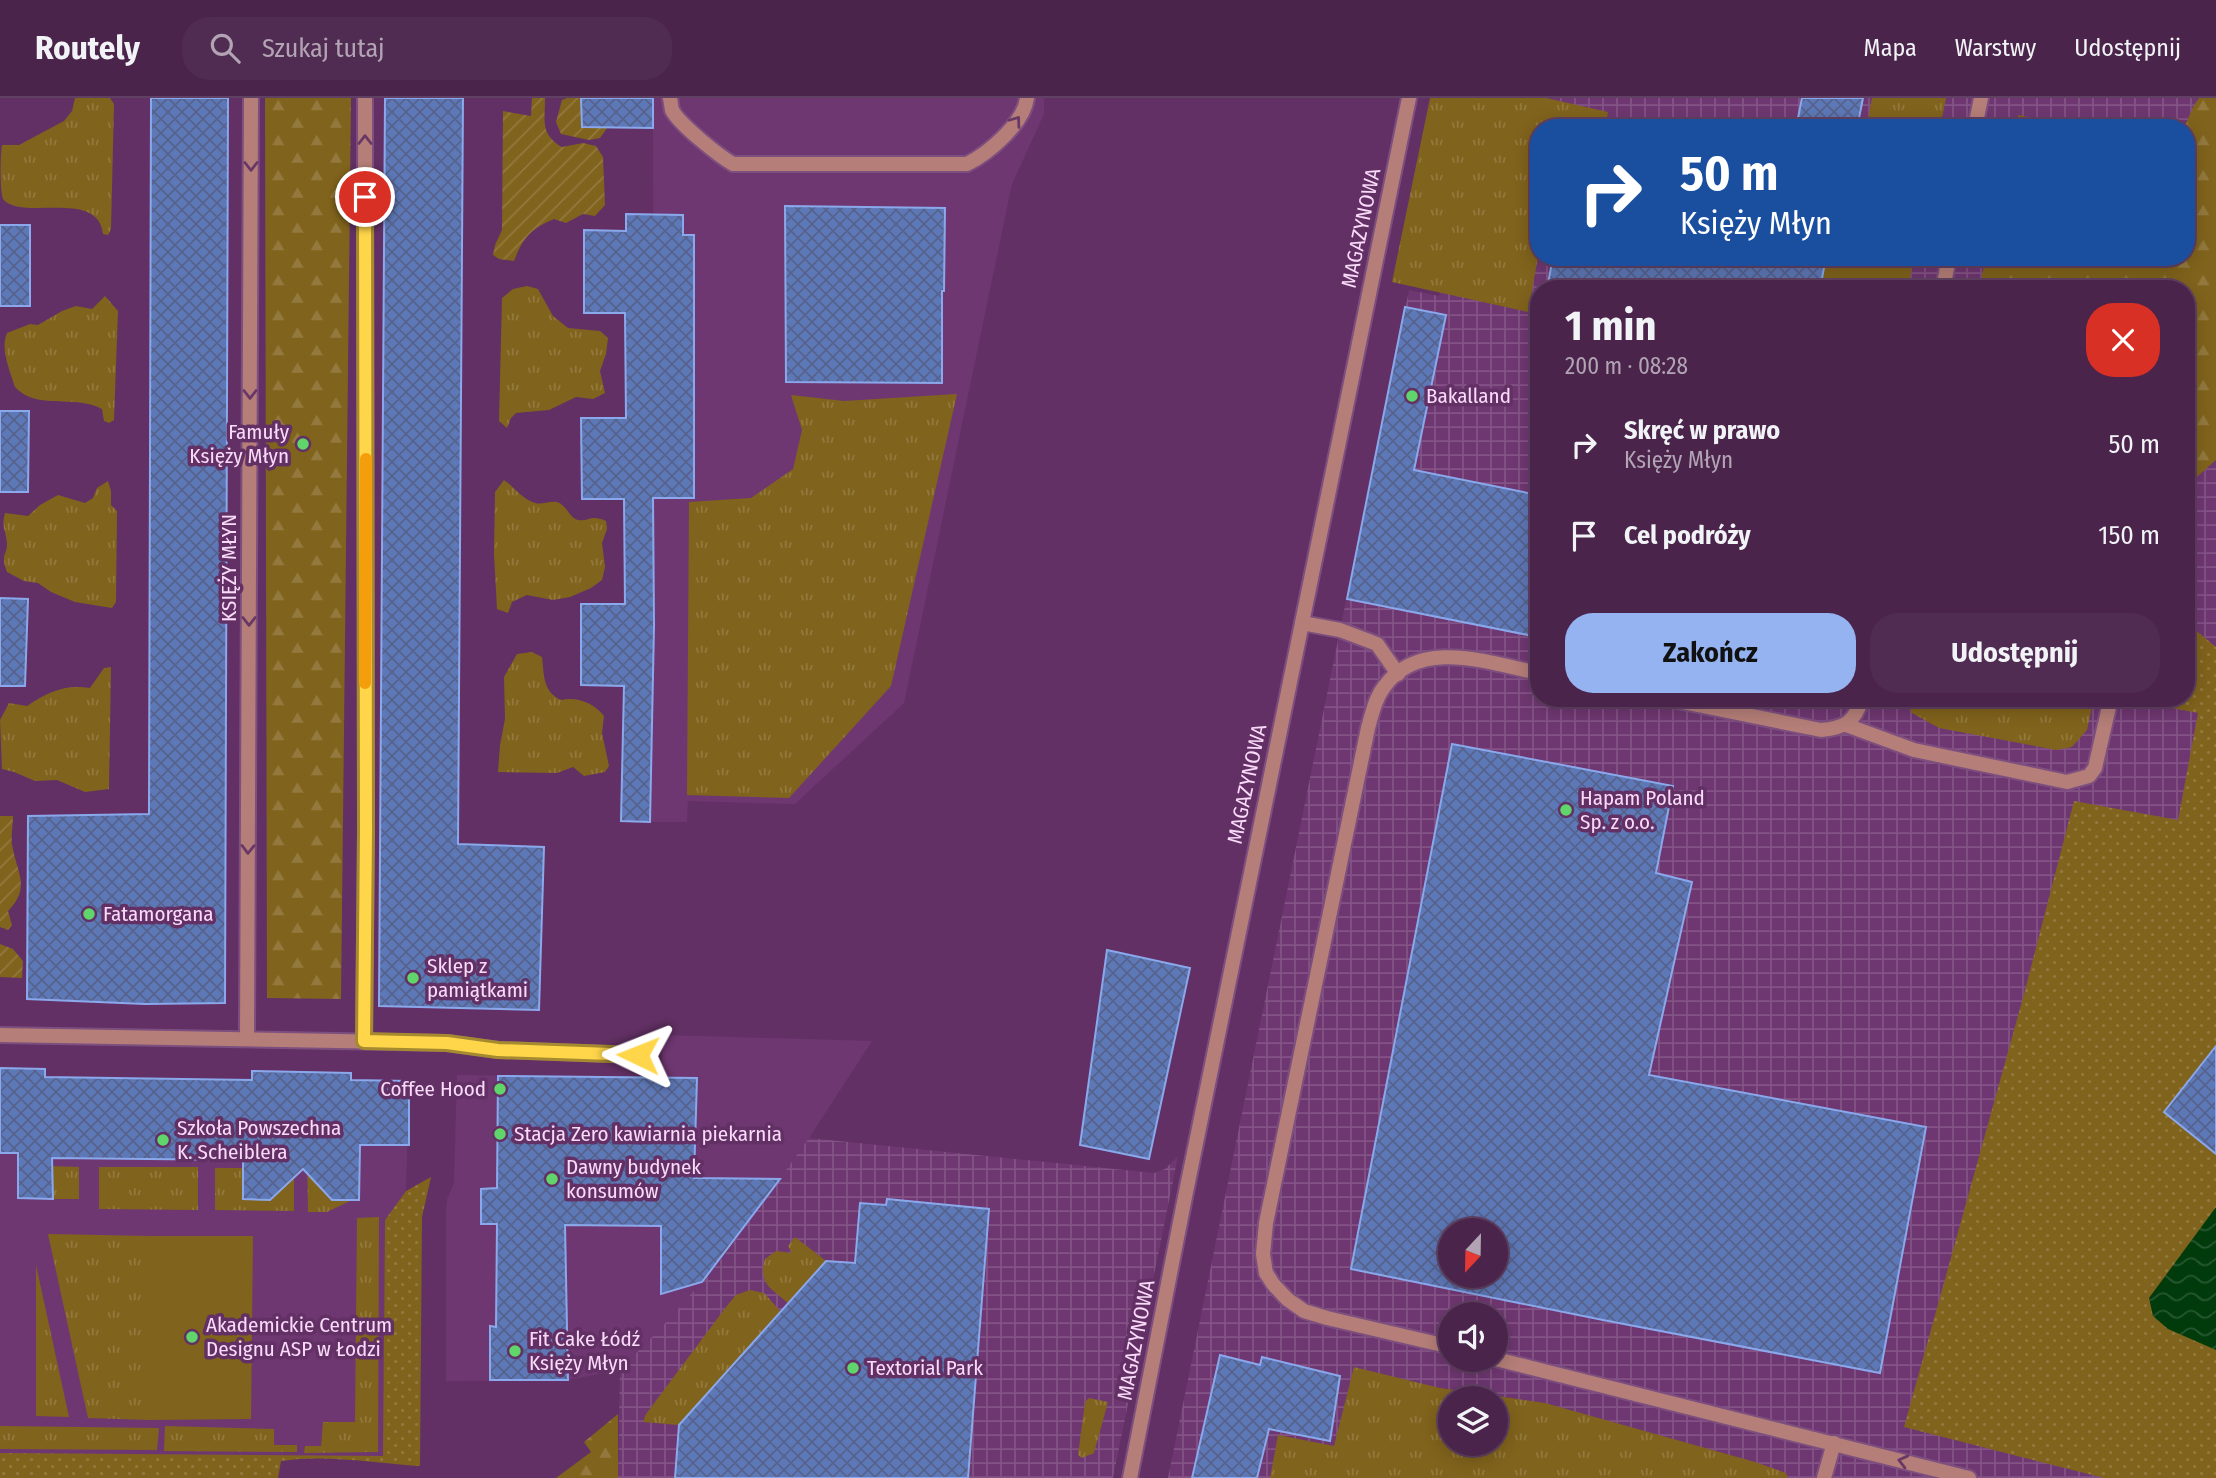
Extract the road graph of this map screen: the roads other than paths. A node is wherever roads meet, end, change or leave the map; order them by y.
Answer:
1 (251, 98) edge
2 (365, 98) edge
3 (670, 98) edge
4 (1027, 98) edge
5 (1409, 98) edge
6 (1981, 98) edge
7 (1977, 119) edge
8 (1301, 623) junction
9 (1530, 671) edge
10 (1398, 674) junction
11 (1707, 707) edge
12 (1858, 707) edge
13 (2109, 707) edge
14 (1846, 725) junction
15 (0, 1035) edge
16 (247, 1039) junction
17 (364, 1041) junction
18 (638, 1055) dead end
19 (1438, 1344) edge
20 (1508, 1362) edge
21 (1834, 1443) junction
22 (1130, 1478) edge
23 (1824, 1478) edge
24 (1969, 1478) edge

1 -> 16 street, KSIĘŻY MŁYN
17 -> 2 street
3 -> 4 street
5 - 8 street, MAGAZYNOWA
6 - 7 street
8 - 10 street
8 - 22 street, MAGAZYNOWA
9 - 10 street
10 - 19 street
11 - 14 street
12 - 14 street
13 - 14 street
15 - 16 street
16 - 17 street
17 - 18 street
20 - 21 street
21 - 23 street
24 -> 21 street

